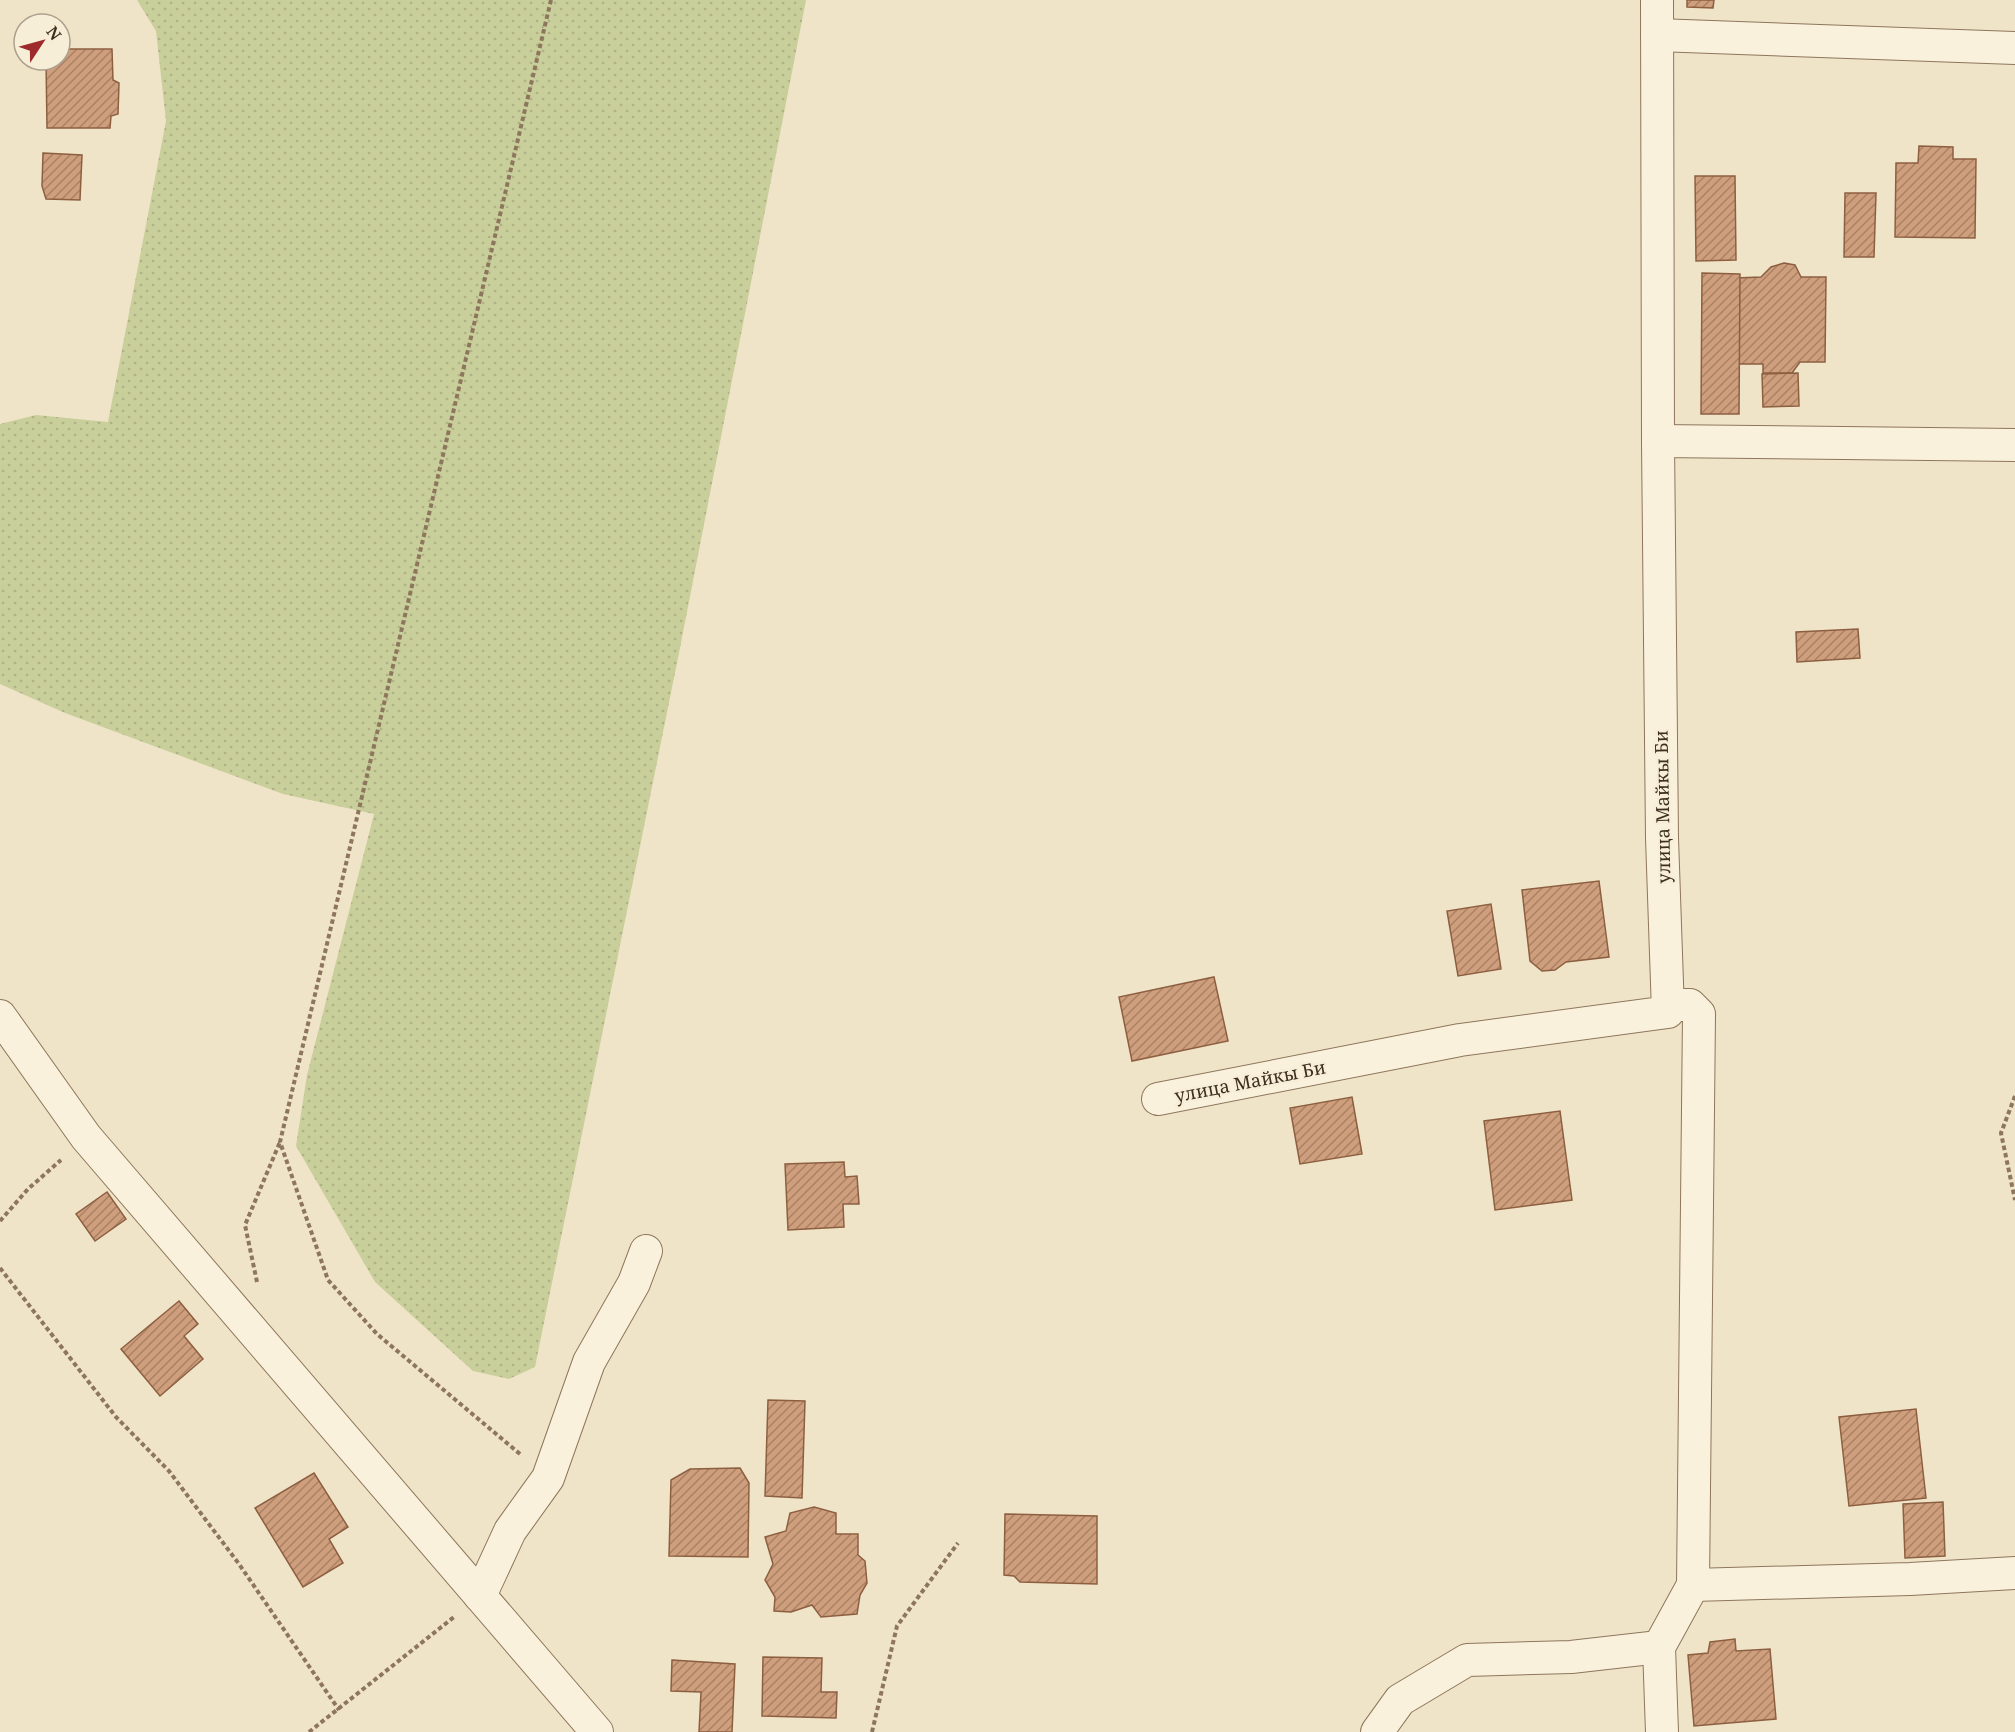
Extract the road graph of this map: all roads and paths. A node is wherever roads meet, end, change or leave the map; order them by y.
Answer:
1 (551, 0) edge
2 (1657, 0) edge
3 (1657, 34) junction
4 (2015, 48) edge
5 (1658, 441) junction
6 (2015, 445) edge
7 (1668, 1005) junction
8 (0, 1016) edge
9 (2015, 1096) edge
10 (1158, 1099) dead end
11 (86, 1137) junction
12 (280, 1142) junction
13 (2015, 1200) edge
14 (0, 1221) edge
15 (646, 1251) dead end
16 (0, 1268) edge
17 (257, 1283) dead end
18 (548, 1478) junction
19 (958, 1543) dead end
20 (2015, 1573) edge
21 (1694, 1585) junction
22 (480, 1596) junction
23 (1659, 1647) junction
24 (339, 1710) junction
25 (309, 1732) edge
26 (597, 1732) edge
27 (872, 1732) edge
28 (1377, 1732) edge
29 (1662, 1732) edge

1 - 12 path
2 - 3 street, улица Майкы Би
3 - 4 street
3 - 5 street, улица Майкы Би
5 - 6 street
5 - 7 street, улица Майкы Би
7 - 10 street, улица Майкы Би
7 - 21 street
8 - 11 street
9 - 13 path
11 - 14 path
11 - 22 street
12 - 17 path
12 - 18 path
15 - 18 street
16 - 24 path
18 - 22 street
19 - 27 path
20 - 21 street
21 - 23 street
22 - 24 path
22 - 26 street
23 - 28 street
23 - 29 street
24 - 25 path

